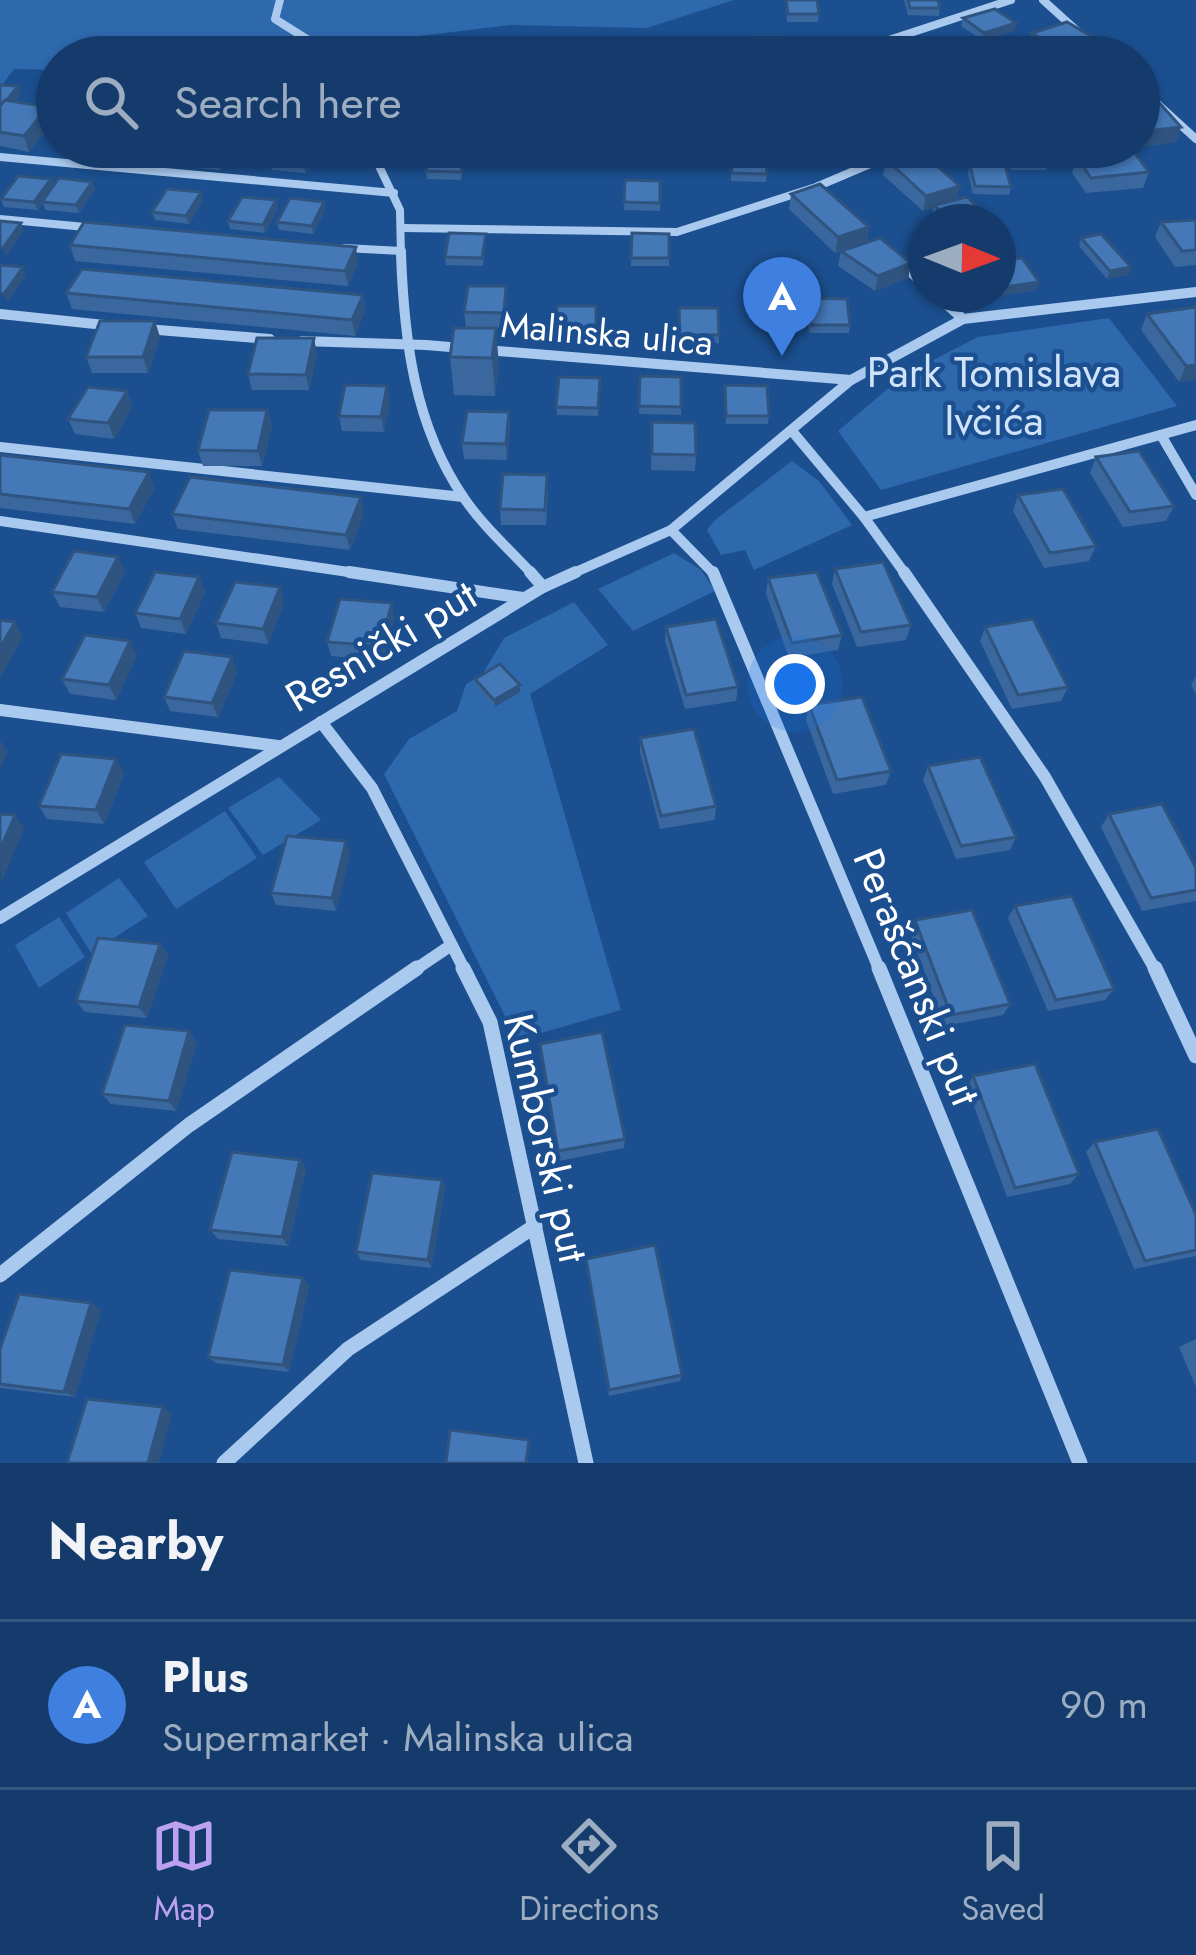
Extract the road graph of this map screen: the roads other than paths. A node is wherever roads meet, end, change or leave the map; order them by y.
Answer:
1 (280, 0) edge
2 (1011, 0) edge
3 (1043, 0) edge
4 (304, 36) edge
5 (901, 36) edge
6 (1083, 36) edge
7 (1160, 106) edge
8 (1196, 139) edge
9 (0, 157) edge
10 (36, 160) edge
11 (120, 168) edge
12 (381, 168) edge
13 (861, 168) edge
14 (816, 187) junction
15 (394, 193) junction
16 (832, 201) edge
17 (0, 219) edge
18 (403, 228) junction
19 (108, 229) edge
20 (333, 247) edge
21 (402, 251) junction
22 (895, 258) edge
23 (908, 270) edge
24 (1196, 292) edge
25 (955, 312) edge
26 (0, 314) edge
27 (963, 319) junction
28 (404, 345) junction
29 (851, 380) junction
30 (1196, 425) edge
31 (792, 431) junction
32 (1161, 435) junction
33 (0, 447) edge
34 (1196, 495) edge
35 (463, 497) junction
36 (864, 517) junction
37 (0, 521) edge
38 (671, 530) junction
39 (543, 587) junction
40 (524, 598) junction
41 (0, 710) edge
42 (321, 722) junction
43 (278, 746) junction
44 (0, 918) edge
45 (450, 946) junction
46 (1196, 1055) edge
47 (535, 1226) junction
48 (0, 1275) edge
49 (232, 1459) edge
50 (586, 1463) edge
51 (1079, 1463) edge

1 - 4 street
2 - 5 street
3 - 6 street
7 - 8 street
9 - 10 street
11 - 15 street
12 - 15 street
13 - 14 street
14 - 16 street
14 - 18 street
15 - 18 street
17 - 19 street
18 - 21 street
20 - 21 street
21 - 28 street
22 - 23 street
24 - 27 street, Resnički put
25 - 27 street
26 - 28 street, Malinska ulica
27 - 29 street, Resnički put
28 - 29 street, Malinska ulica
28 - 35 street
29 - 31 street, Resnički put
30 - 32 street
31 - 36 street
31 - 38 street, Resnički put
32 - 34 street
32 - 36 street
33 - 35 street
35 - 39 street
36 - 46 street
37 - 40 street
38 - 39 street, Resnički put
38 - 51 street, Perašćanski put
39 - 40 street, Resnički put
40 - 42 street, Resnički put
41 - 43 street
42 - 43 street, Resnički put
42 - 45 street, Kumborski put
43 - 44 street, Resnički put
45 - 47 street, Kumborski put
45 - 48 street
47 - 49 street
47 - 50 street, Kumborski put

